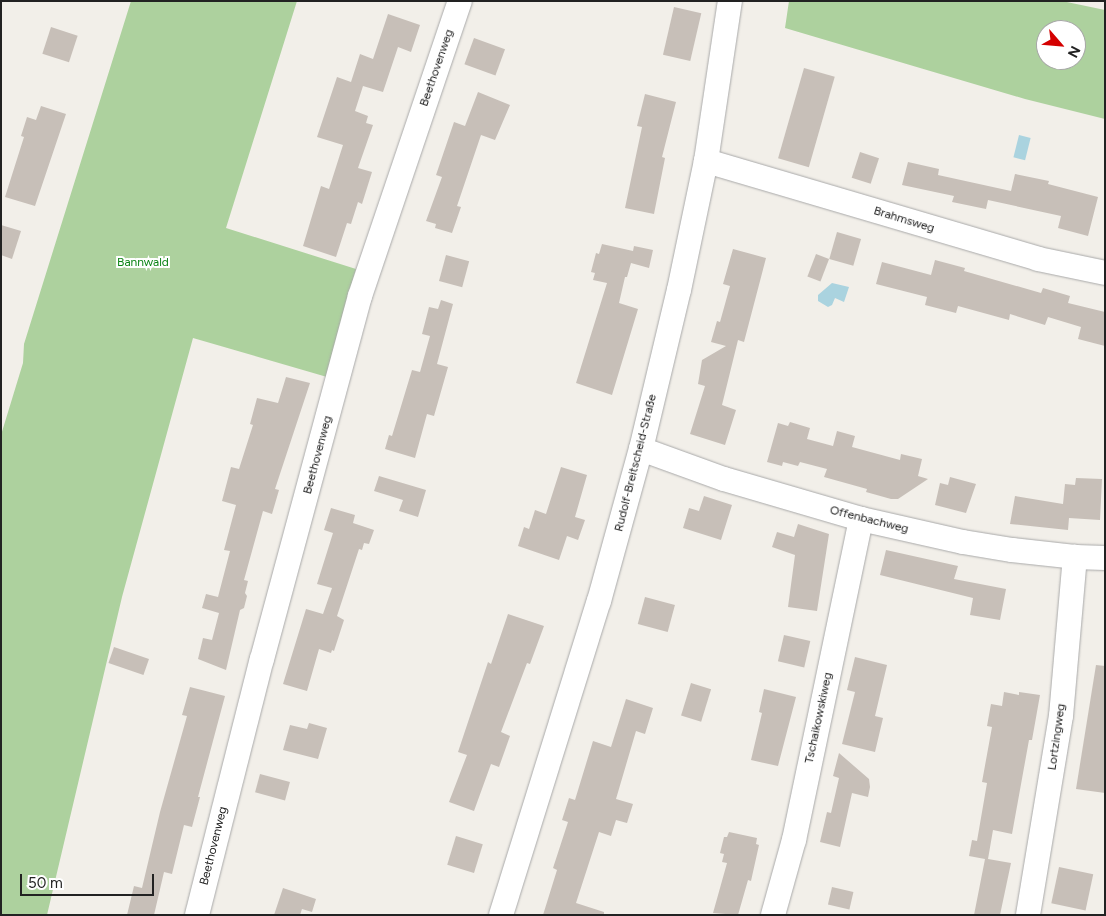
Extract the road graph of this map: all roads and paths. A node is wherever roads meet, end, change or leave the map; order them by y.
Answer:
1 (460, 1) edge
2 (730, 1) edge
3 (706, 161) junction
4 (1105, 272) edge
5 (641, 449) junction
6 (861, 519) junction
7 (1076, 558) junction
8 (1105, 558) edge
9 (197, 915) edge
10 (501, 915) edge
11 (773, 915) edge
12 (1028, 915) edge

1 - 9 street, Beethovenweg
2 - 3 street, Rudolf-Breitscheid-Straße
3 - 4 street, Brahmsweg
3 - 5 street, Rudolf-Breitscheid-Straße
5 - 6 street, Offenbachweg
5 - 10 street, Rudolf-Breitscheid-Straße
6 - 7 street, Offenbachweg
6 - 11 street, Tschaikowskiweg
7 - 8 street, Offenbachweg
7 - 12 street, Lortzingweg

